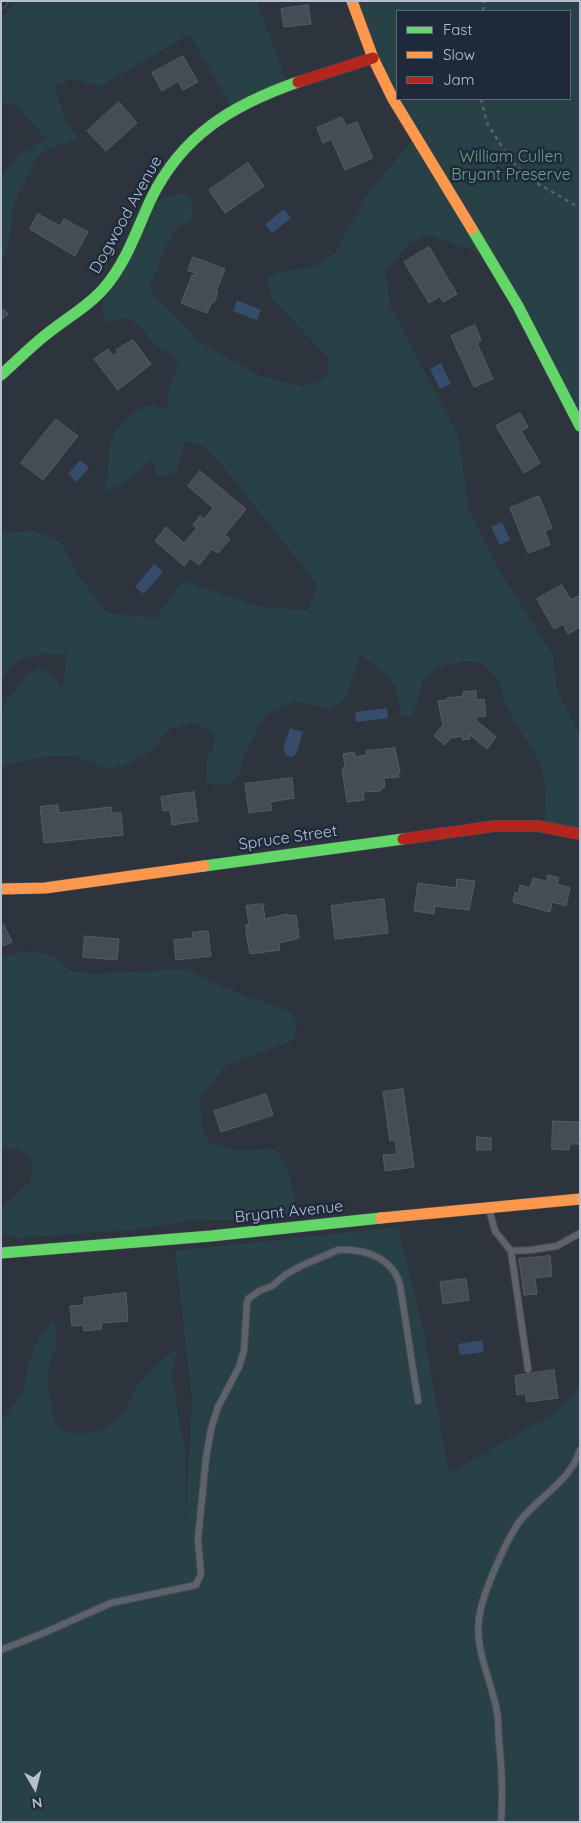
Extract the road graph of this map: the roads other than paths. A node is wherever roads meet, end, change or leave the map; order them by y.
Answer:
1 (352, 1) edge
2 (373, 58) junction
3 (1, 375) edge
4 (580, 426) edge
5 (580, 834) edge
6 (1, 890) edge
7 (580, 1199) edge
8 (489, 1207) junction
9 (580, 1233) edge
10 (511, 1251) junction
11 (1, 1253) edge
12 (528, 1369) dead end
13 (418, 1401) dead end
14 (580, 1450) edge
15 (1, 1650) edge
16 (501, 1822) edge

1 - 2 street
2 - 3 street, Dogwood Avenue
2 - 4 street
5 - 6 street, Spruce Street
7 - 8 street, Bryant Avenue
8 - 10 lane
8 - 11 street, Bryant Avenue
9 - 10 lane
10 - 12 lane
13 - 15 lane
14 - 16 lane

